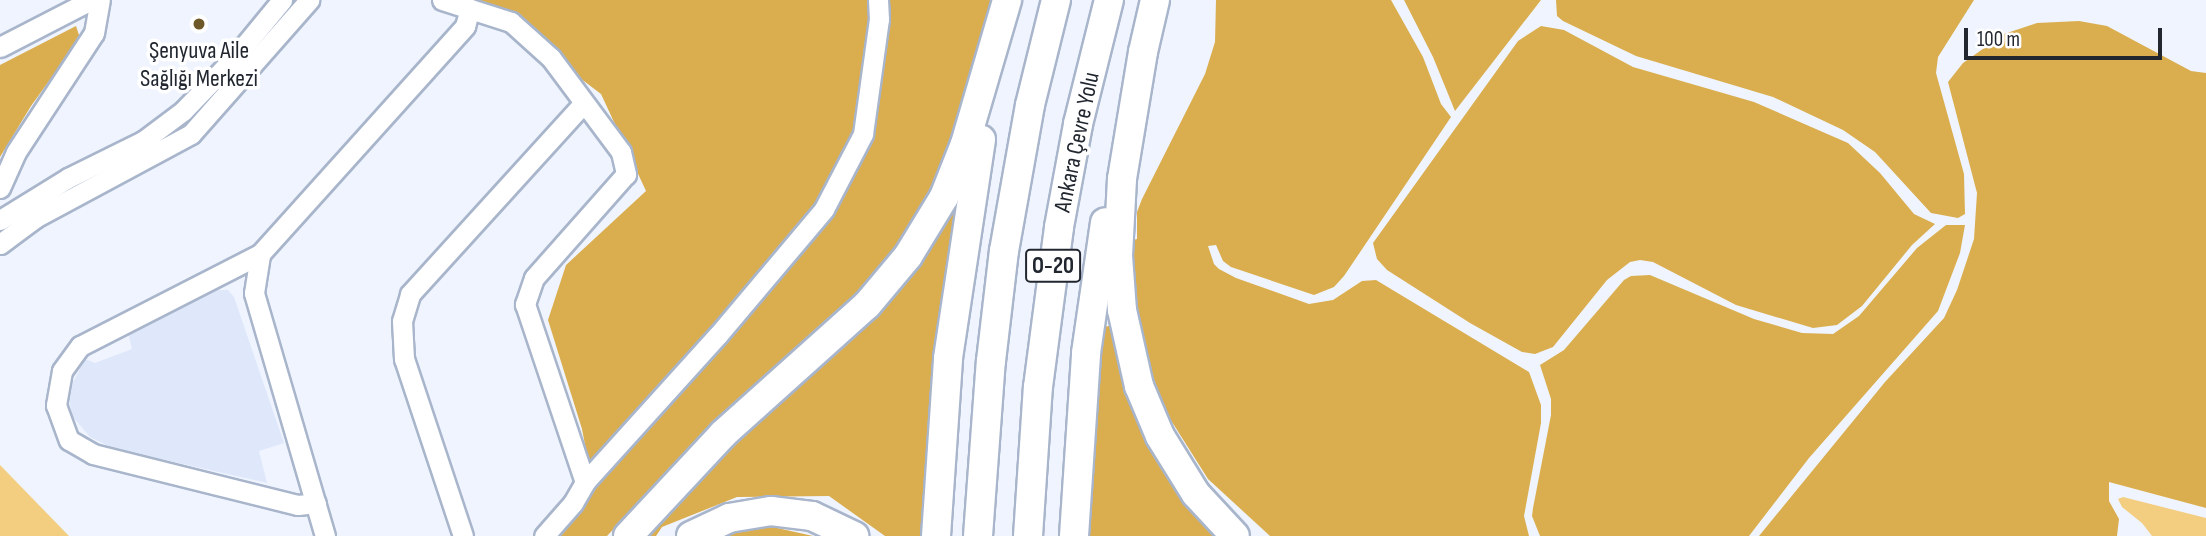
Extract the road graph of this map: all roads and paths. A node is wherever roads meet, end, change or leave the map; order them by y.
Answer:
1 (92, 0) edge
2 (100, 0) edge
3 (282, 0) edge
4 (309, 0) edge
5 (442, 0) edge
6 (878, 0) edge
7 (1007, 0) edge
8 (1015, 0) edge
9 (1056, 0) edge
10 (1109, 0) edge
11 (1155, 0) edge
12 (470, 9) junction
13 (0, 47) edge
14 (1143, 52) junction
15 (584, 103) junction
16 (0, 188) edge
17 (0, 220) edge
18 (0, 244) edge
19 (260, 254) junction
20 (585, 482) junction
21 (316, 503) junction
22 (325, 536) edge
23 (463, 536) edge
24 (544, 536) edge
25 (628, 536) edge
26 (691, 536) edge
27 (854, 536) edge
28 (936, 536) edge
29 (978, 536) edge
30 (1028, 536) edge
31 (1074, 536) edge
32 (1235, 536) edge

1 - 13 street
2 - 16 street
3 - 17 street
4 - 18 street
5 - 12 street
6 - 20 street
7 - 25 highway
8 - 28 highway
9 - 29 highway, O-20
10 - 30 highway, Ankara Çevre Yolu / O-20
11 - 14 highway
12 - 15 street
12 - 19 street
14 - 31 highway
14 - 32 highway
15 - 20 street
15 - 23 street
19 - 21 street
19 - 21 street
20 - 24 street
21 - 22 street
26 - 27 highway

